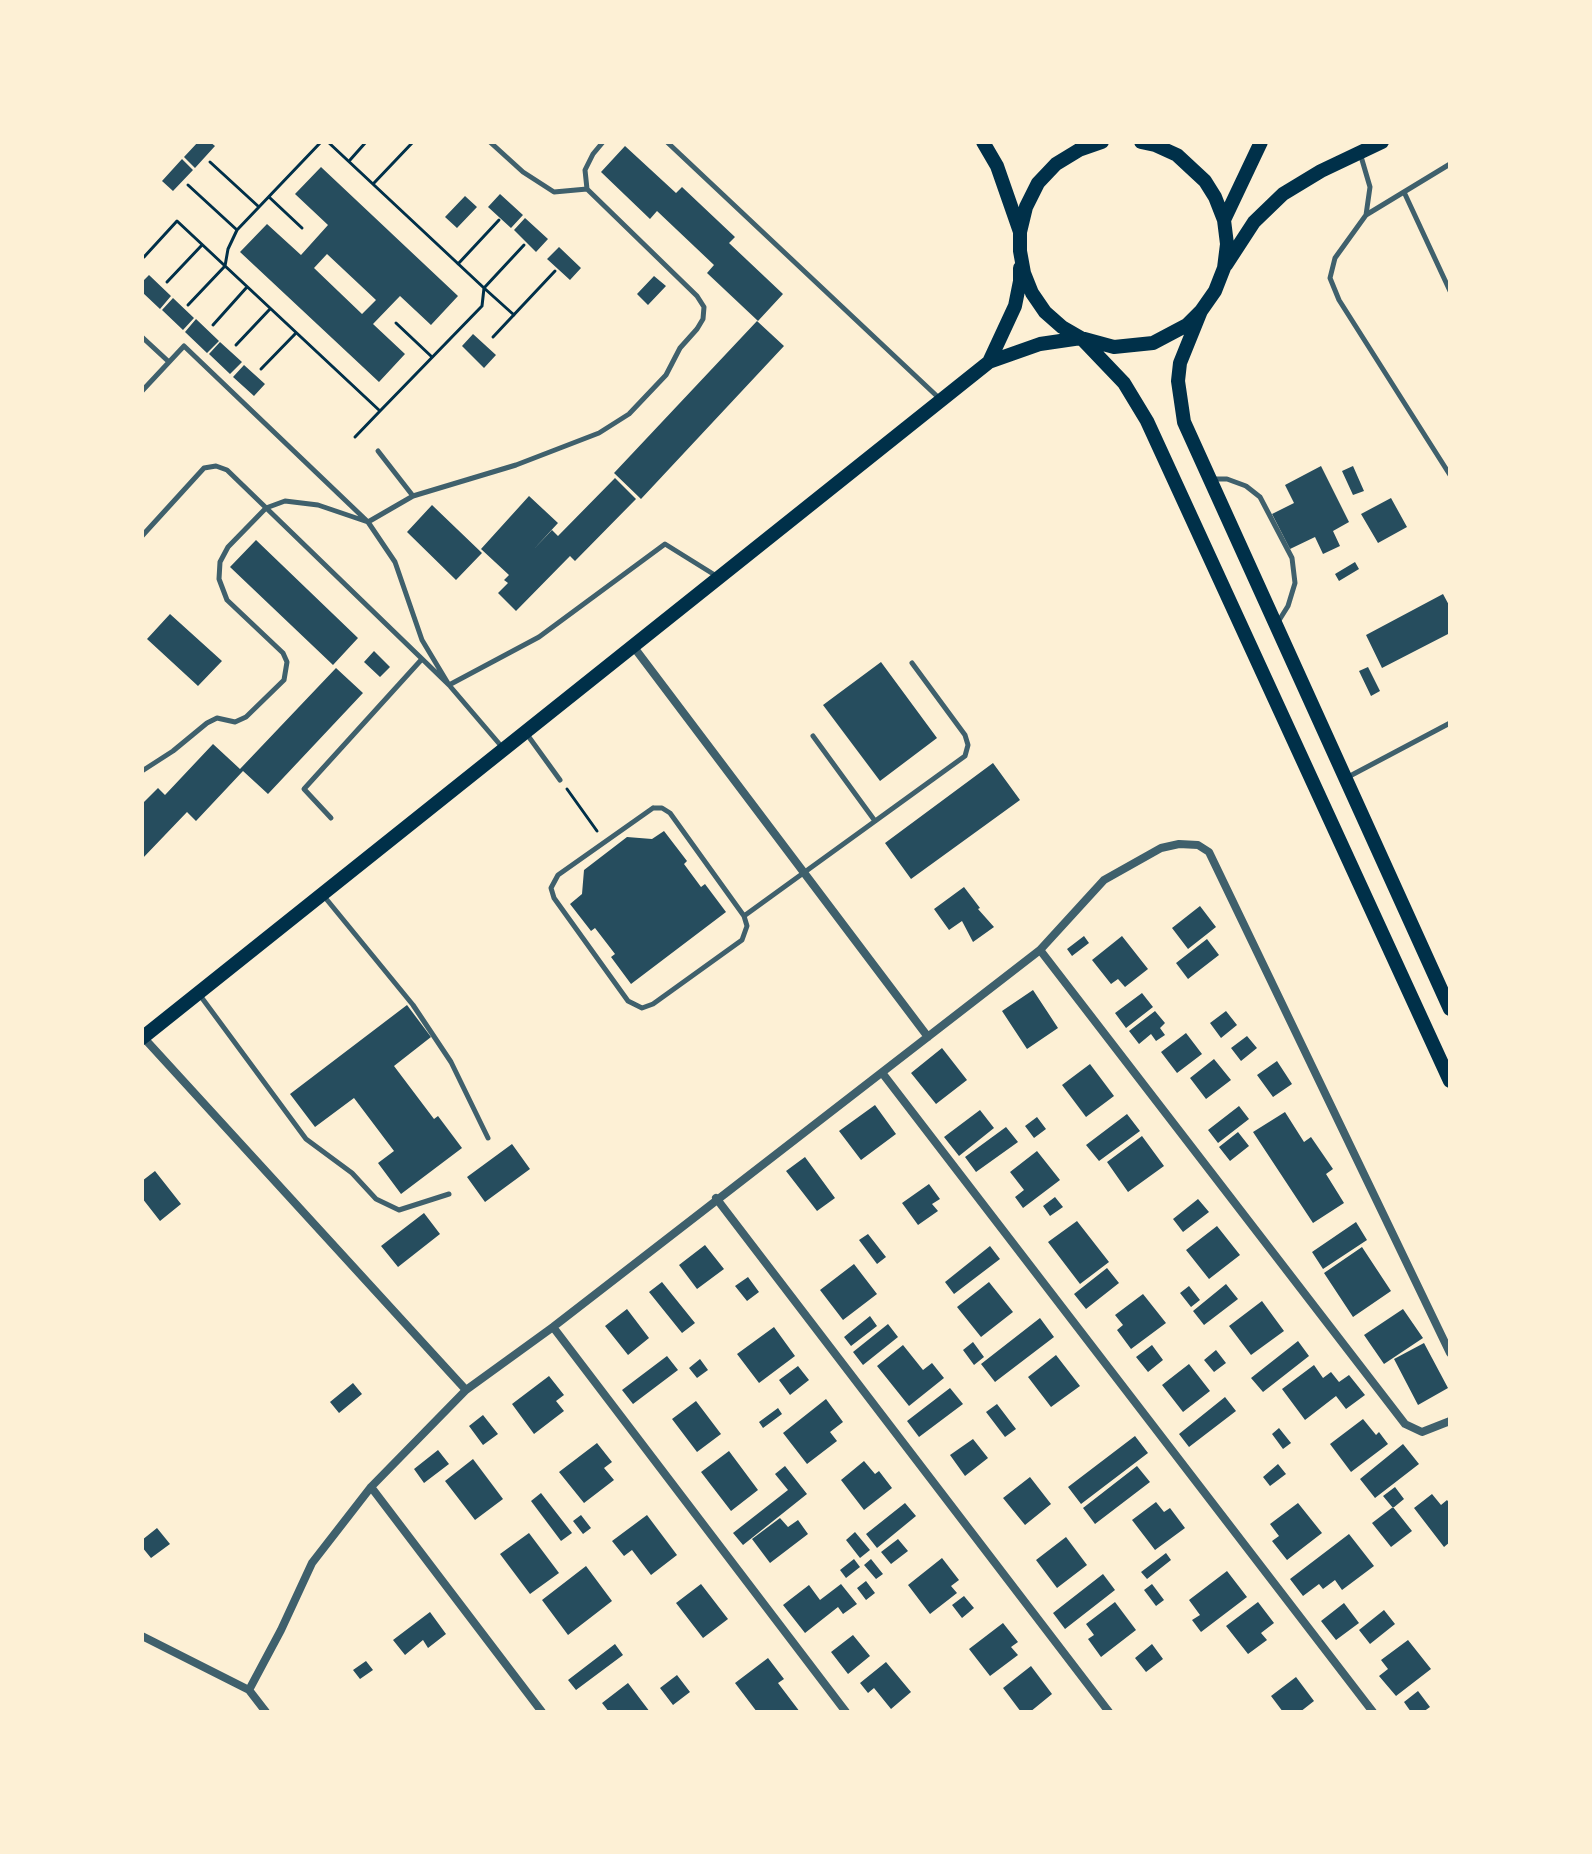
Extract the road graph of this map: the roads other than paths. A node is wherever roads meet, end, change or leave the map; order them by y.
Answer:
1 (490, 142) edge
2 (603, 142) edge
3 (667, 142) edge
4 (983, 142) edge
5 (1102, 142) edge
6 (1261, 142) edge
7 (1382, 142) edge
8 (1153, 143) edge
9 (1359, 152) junction
10 (1450, 164) edge
11 (587, 189) junction
12 (1404, 192) junction
13 (1366, 215) junction
14 (1224, 220) junction
15 (1020, 232) junction
16 (1020, 251) junction
17 (1224, 268) junction
18 (1450, 291) edge
19 (1201, 311) junction
20 (142, 337) edge
21 (1081, 338) junction
22 (169, 362) junction
23 (989, 362) junction
24 (142, 391) edge
25 (941, 400) junction
26 (378, 451) dead end
27 (1450, 475) edge
28 (1208, 479) junction
29 (413, 496) junction
30 (266, 508) junction
31 (368, 522) junction
32 (142, 536) edge
33 (718, 578) junction
34 (1275, 626) junction
35 (633, 646) junction
36 (422, 659) junction
37 (912, 663) dead end
38 (449, 685) junction
39 (1450, 723) edge
40 (525, 732) junction
41 (813, 736) dead end
42 (503, 749) junction
43 (142, 771) edge
44 (1344, 779) junction
45 (560, 780) road end
46 (331, 818) dead end
47 (875, 821) junction
48 (803, 873) junction
49 (322, 894) junction
50 (744, 916) junction
51 (1040, 950) junction
52 (199, 993) junction
53 (1449, 1005) edge
54 (142, 1037) edge
55 (928, 1037) junction
56 (883, 1074) junction
57 (1450, 1081) edge
58 (488, 1138) dead end
59 (449, 1194) dead end
60 (716, 1198) junction
61 (553, 1327) junction
62 (1450, 1353) edge
63 (466, 1390) junction
64 (1450, 1421) edge
65 (371, 1487) junction
66 (142, 1636) edge
67 (249, 1690) junction
68 (266, 1712) edge
69 (542, 1712) edge
70 (846, 1712) edge
71 (1109, 1712) edge
72 (1373, 1712) edge

1 - 11 lane
2 - 11 lane
3 - 25 lane
4 - 15 main road
5 - 15 main road
6 - 14 main road
7 - 9 main road
8 - 14 main road
9 - 13 lane
9 - 17 main road
10 - 12 lane
11 - 29 lane
12 - 13 lane
12 - 18 lane
13 - 27 lane
14 - 17 main road
15 - 16 main road
16 - 21 main road
16 - 23 main road
17 - 19 main road
19 - 21 main road
19 - 28 main road
20 - 22 lane
21 - 23 main road
21 - 57 main road
22 - 24 lane
22 - 31 lane
23 - 25 main road
25 - 33 main road
26 - 29 lane
28 - 34 main road
28 - 34 lane
29 - 31 lane
30 - 31 lane
30 - 32 lane
30 - 36 lane
30 - 43 lane
31 - 38 lane
33 - 35 main road
33 - 38 lane
34 - 44 main road
35 - 40 main road
35 - 48 street
36 - 38 lane
36 - 46 lane
37 - 47 lane
38 - 42 lane
39 - 44 lane
40 - 42 main road
40 - 45 lane
41 - 47 lane
42 - 49 main road
44 - 53 main road
47 - 48 lane
48 - 50 lane
48 - 55 street
49 - 52 main road
49 - 58 lane
50 - 50 lane
51 - 55 street
51 - 62 street
51 - 64 street
52 - 54 main road
52 - 59 lane
54 - 63 street
55 - 56 street
56 - 60 street
56 - 72 street
60 - 61 street
60 - 71 street
61 - 63 street
61 - 70 street
63 - 65 street
65 - 67 street
65 - 69 street
66 - 67 street
67 - 68 street

